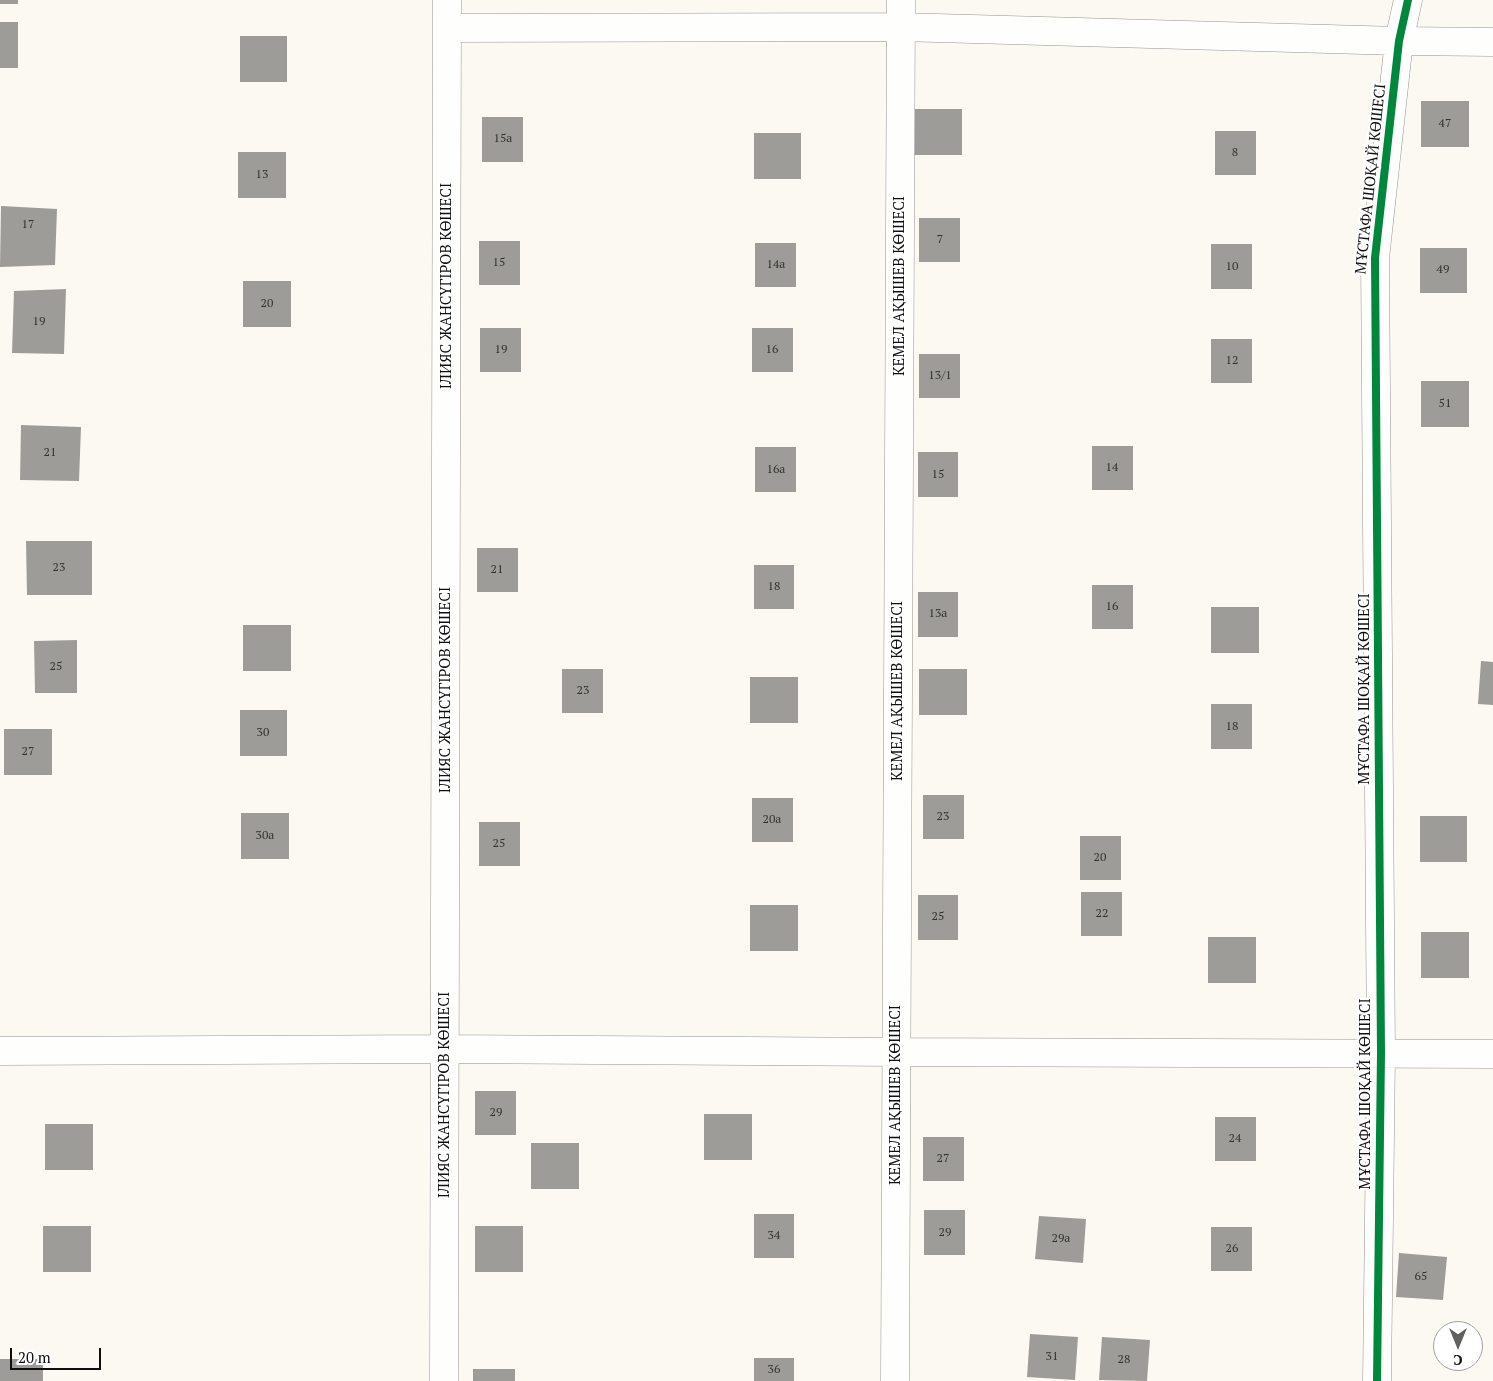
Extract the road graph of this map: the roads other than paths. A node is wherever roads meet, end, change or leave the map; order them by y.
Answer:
1 (447, 0) edge
2 (901, 0) edge
3 (1408, 0) edge
4 (901, 27) junction
5 (447, 28) junction
6 (1399, 41) junction
7 (1493, 42) edge
8 (445, 1049) junction
9 (0, 1051) edge
10 (896, 1052) junction
11 (1381, 1053) junction
12 (1493, 1054) edge
13 (444, 1381) edge
14 (895, 1381) edge
15 (1376, 1381) edge

1 - 5 street, ІЛИЯС ЖАНСҮГІРОВ КӨШЕСІ
2 - 4 street, КЕМЕЛ АҚЫШЕВ КӨШЕСІ
3 - 6 street, МҰСТАФА ШОҚАЙ КӨШЕСІ
4 - 5 street
4 - 6 street
4 - 10 street, КЕМЕЛ АҚЫШЕВ КӨШЕСІ
5 - 8 street, ІЛИЯС ЖАНСҮГІРОВ КӨШЕСІ
6 - 7 street
6 - 11 street, МҰСТАФА ШОҚАЙ КӨШЕСІ
8 - 9 street
8 - 10 street
8 - 13 street, ІЛИЯС ЖАНСҮГІРОВ КӨШЕСІ
10 - 11 street
10 - 14 street, КЕМЕЛ АҚЫШЕВ КӨШЕСІ
11 - 12 street
11 - 15 street, МҰСТАФА ШОҚАЙ КӨШЕСІ

